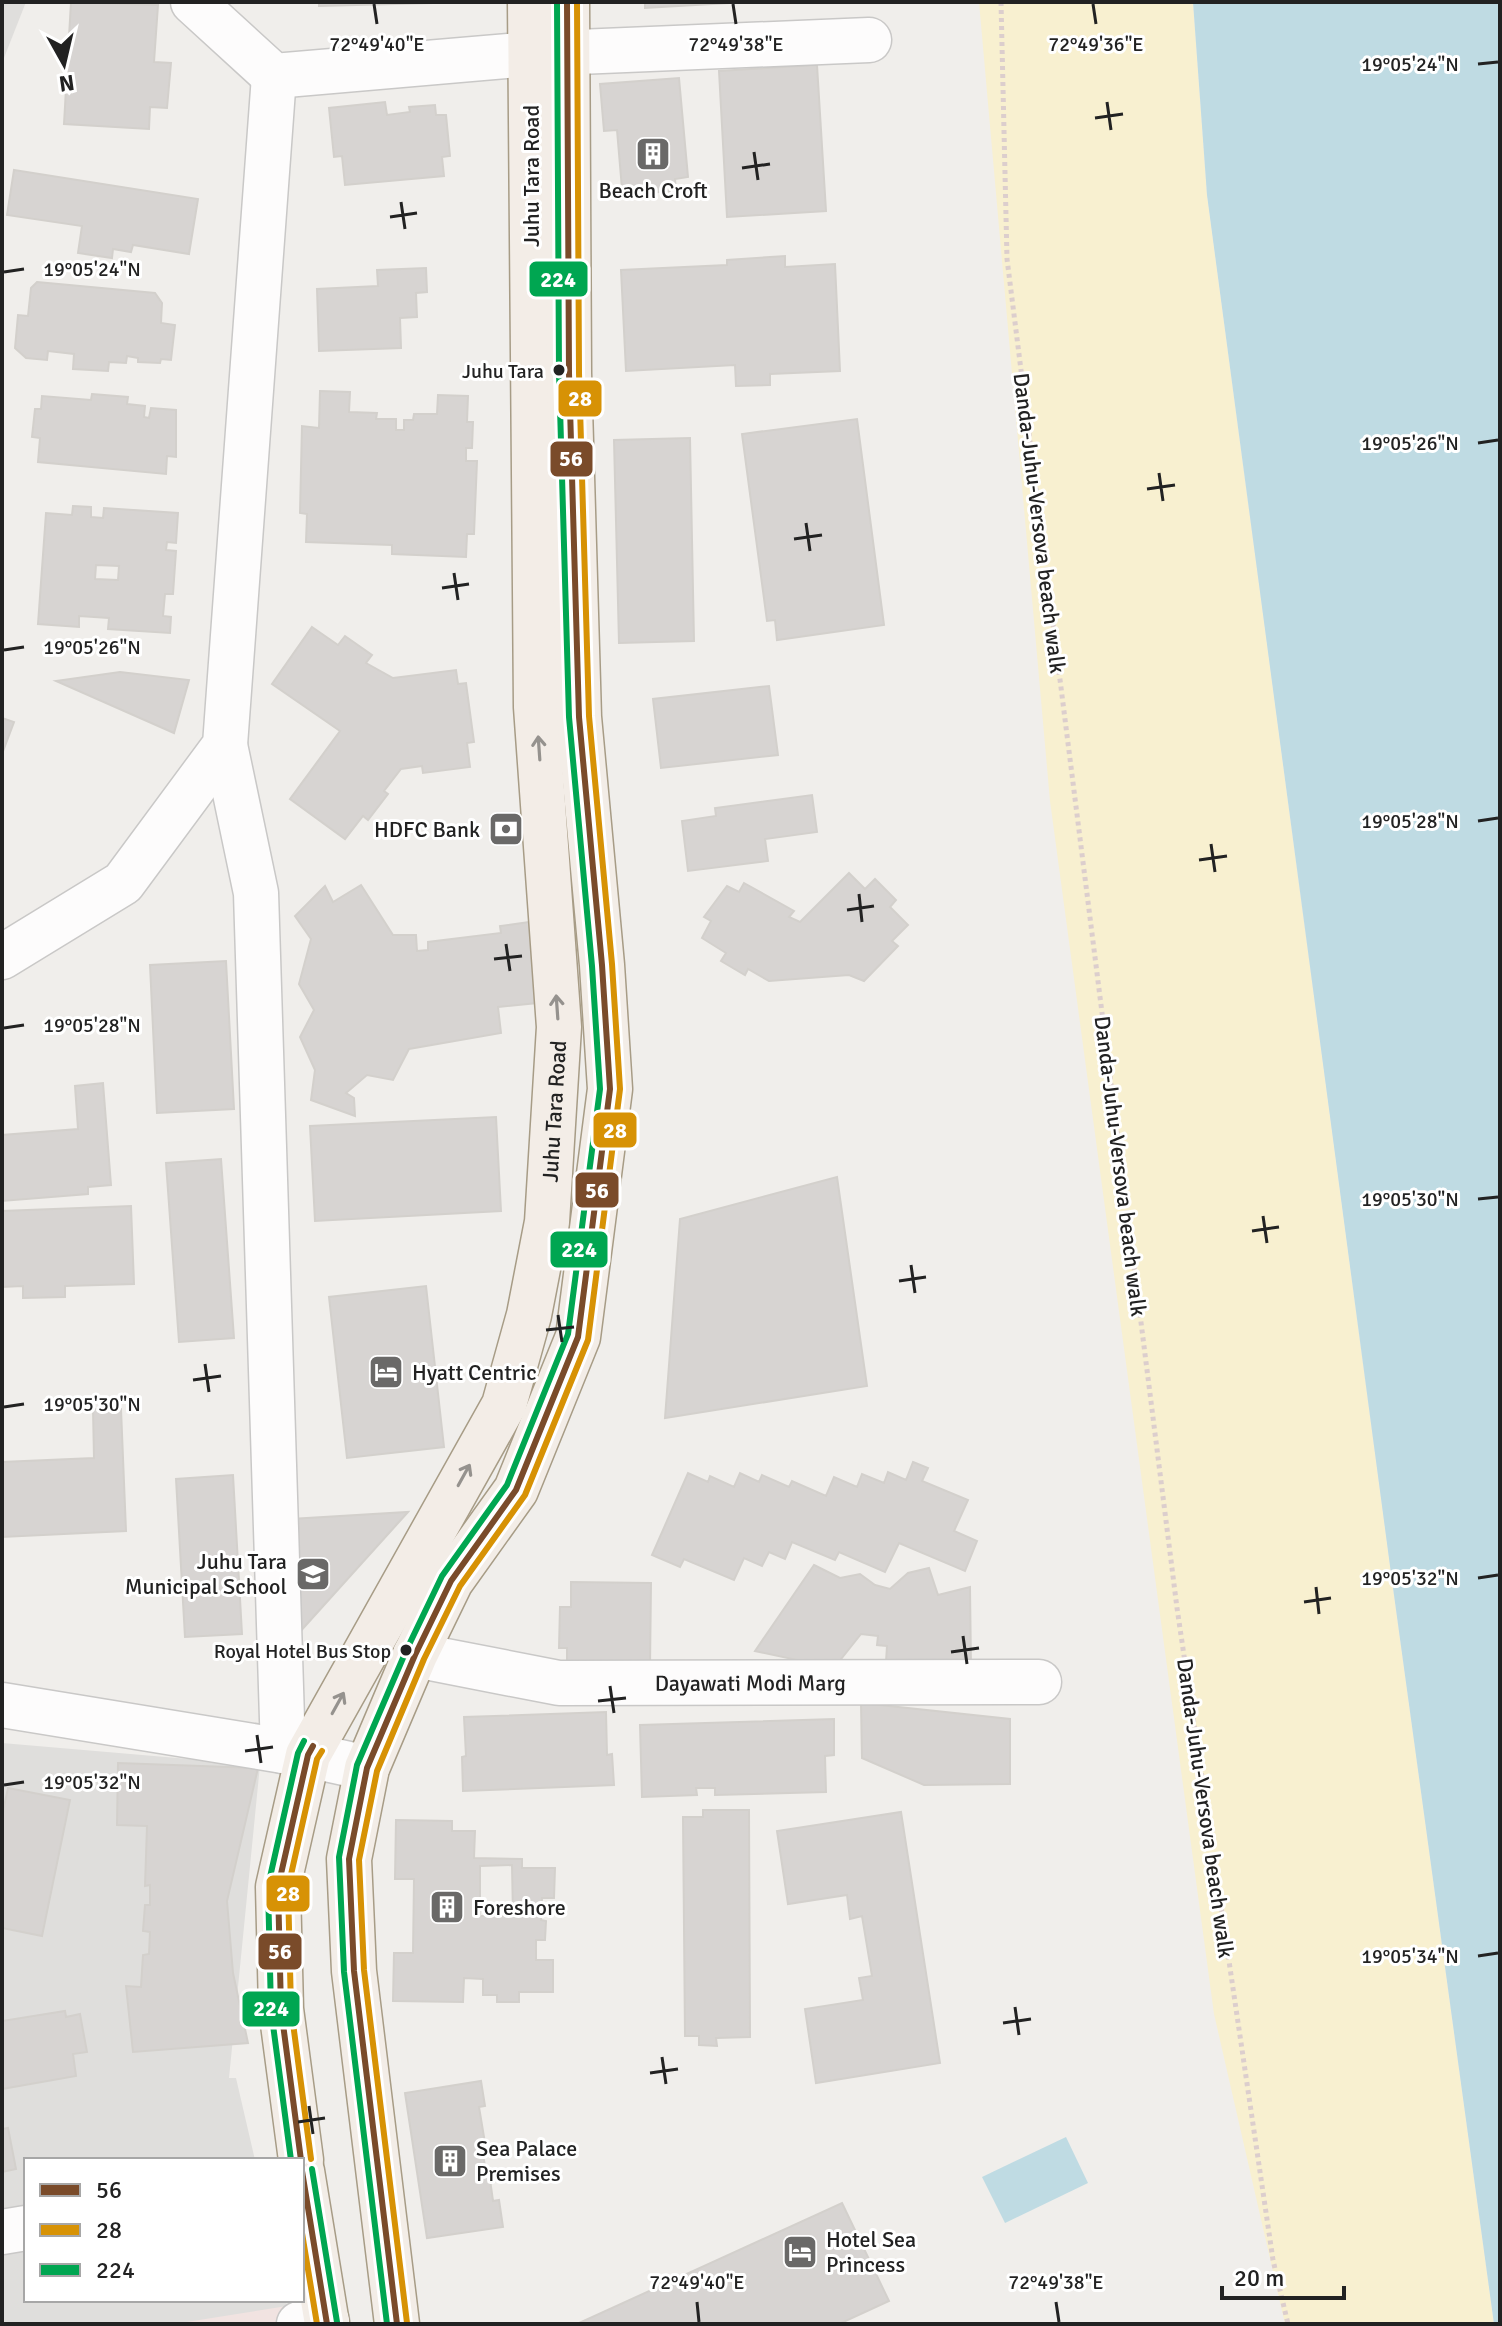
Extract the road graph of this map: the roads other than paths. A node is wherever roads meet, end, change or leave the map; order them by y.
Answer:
1 (193, 2) edge
2 (530, 2) edge
3 (567, 2) edge
4 (869, 40) dead end
5 (549, 53) junction
6 (274, 76) junction
7 (225, 745) junction
8 (2, 957) edge
9 (415, 1655) junction
10 (1039, 1682) dead end
11 (2, 1705) edge
12 (296, 1753) junction
13 (367, 1768) junction
14 (301, 2158) edge
15 (304, 2193) edge
16 (24, 2228) edge
17 (2, 2232) edge
18 (318, 2323) edge
19 (397, 2324) edge

1 - 6 street
2 - 5 main road, Juhu Tara Road
3 - 5 main road, Juhu Tara Road
4 - 5 street
5 - 6 street
5 - 9 main road, Juhu Tara Road
12 -> 5 main road, Juhu Tara Road
6 - 7 street
7 - 8 street
7 - 12 street
9 - 10 street, Dayawati Modi Marg
9 - 13 main road, Juhu Tara Road
11 - 12 street
12 - 13 street
12 - 14 main road, Juhu Tara Road
13 - 19 main road, Juhu Tara Road
15 - 18 main road
16 - 17 street

